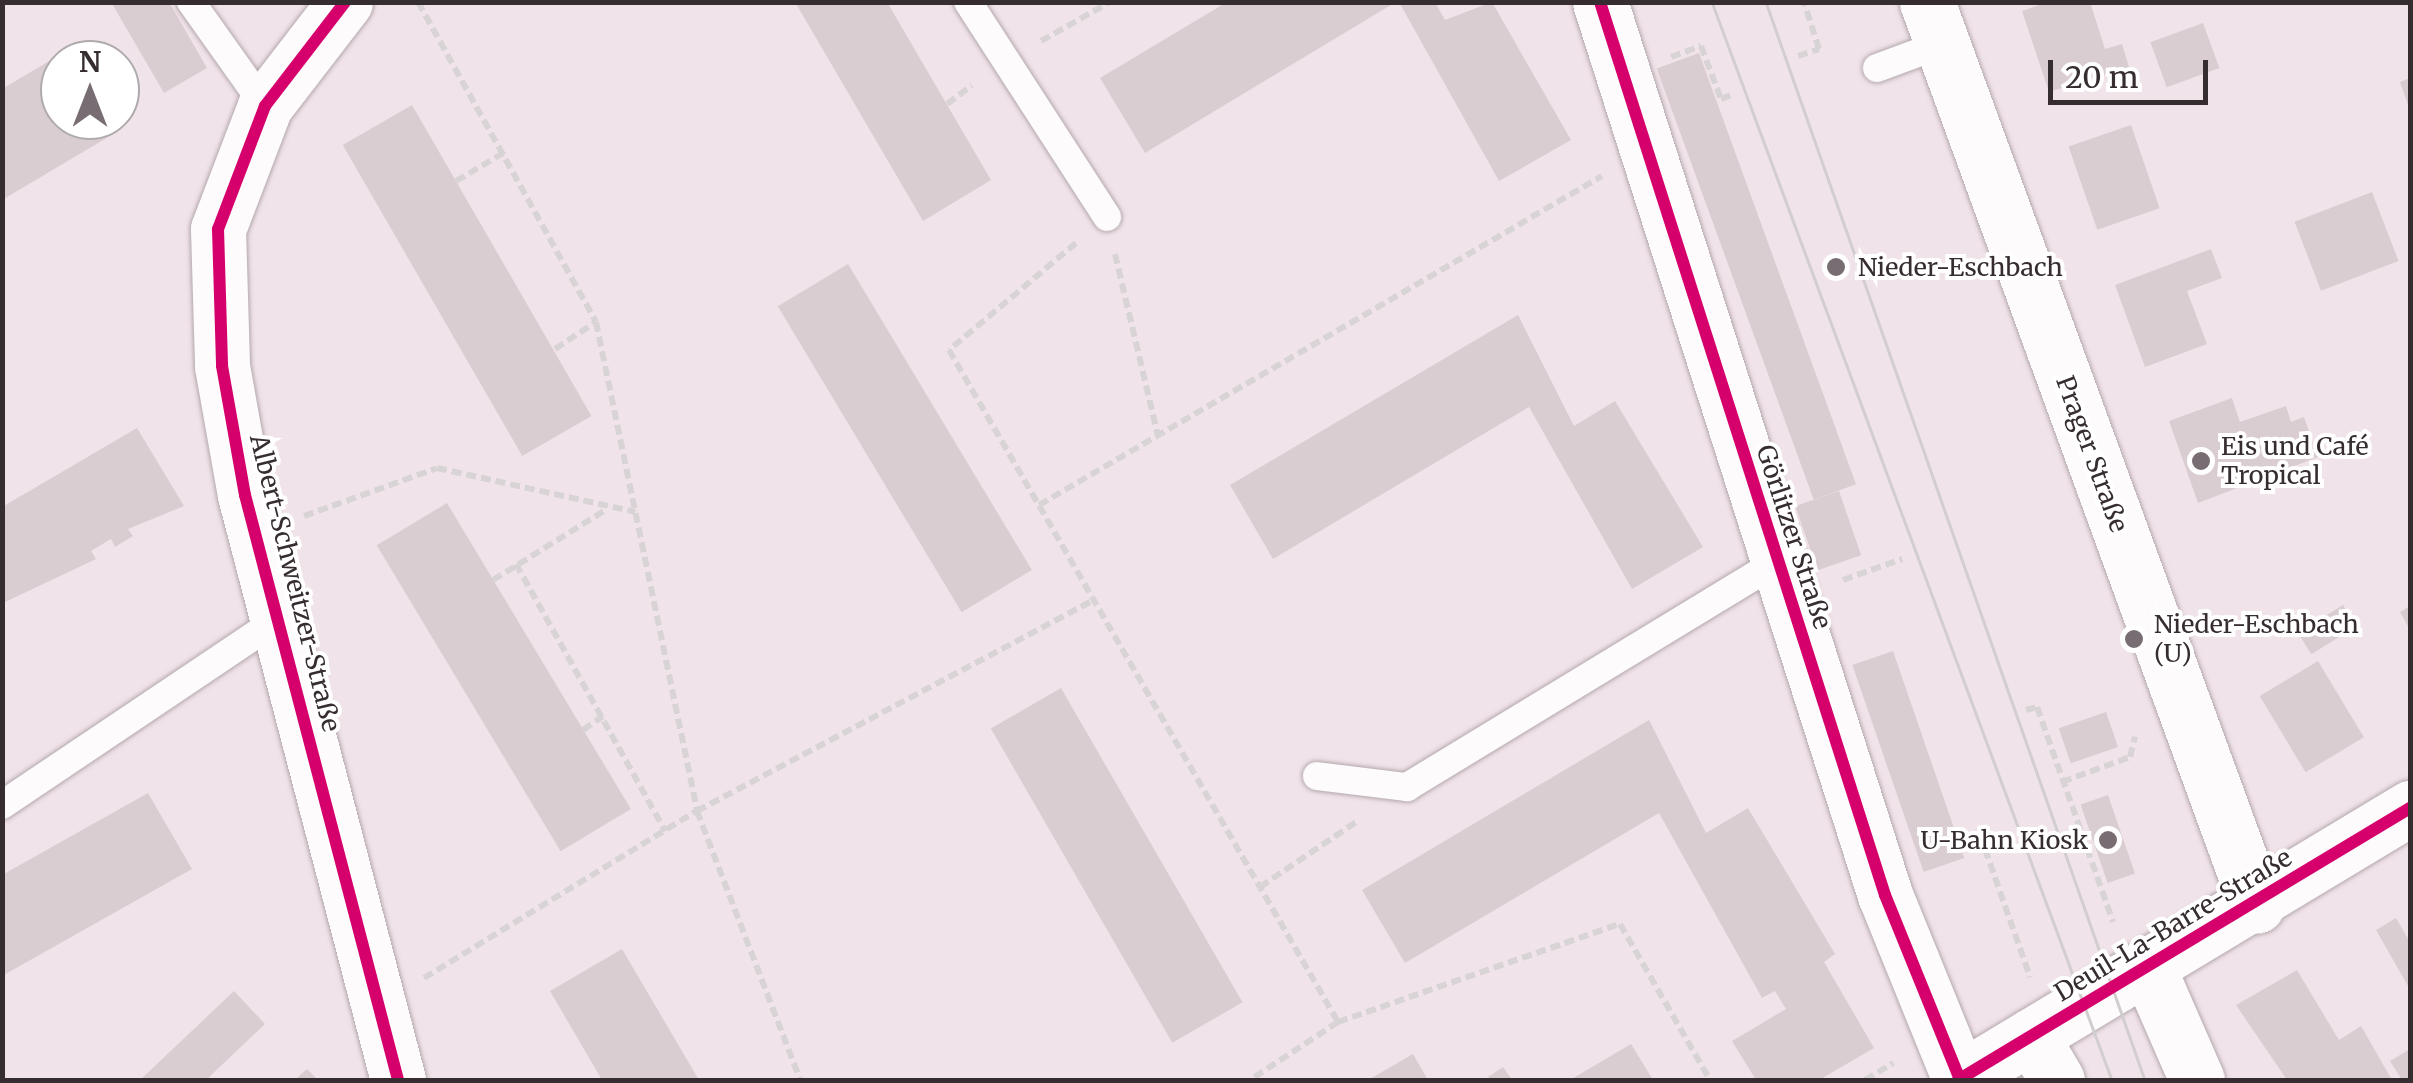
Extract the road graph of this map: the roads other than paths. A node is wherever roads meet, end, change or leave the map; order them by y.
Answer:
1 (191, 2) edge
2 (345, 2) edge
3 (968, 2) edge
4 (1600, 2) edge
5 (1935, 24) edge
6 (1877, 68) dead end
7 (265, 106) junction
8 (1106, 217) road end
9 (1778, 561) junction
10 (280, 618) junction
11 (1317, 776) dead end
12 (2, 804) edge
13 (2410, 808) edge
14 (2257, 906) junction
15 (2149, 970) junction
16 (2044, 1058) edge
17 (398, 1080) edge
18 (1959, 1080) edge
19 (2197, 1080) edge

1 - 7 lane
2 - 7 street, Albert-Schweitzer-Straße
3 - 8 lane
4 - 9 street, Görlitzer Straße
5 - 6 lane
5 - 14 street, Prager Straße
7 - 10 street, Albert-Schweitzer-Straße
9 - 11 lane
9 - 18 street, Görlitzer Straße
10 - 12 lane, Albert-Schweitzer-Straße
10 - 17 street, Albert-Schweitzer-Straße
13 - 14 street, Deuil-La-Barre-Straße
14 - 15 street, Deuil-La-Barre-Straße
15 - 16 street, Deuil-La-Barre-Straße
15 - 19 street
16 - 18 street, Deuil-La-Barre-Straße

